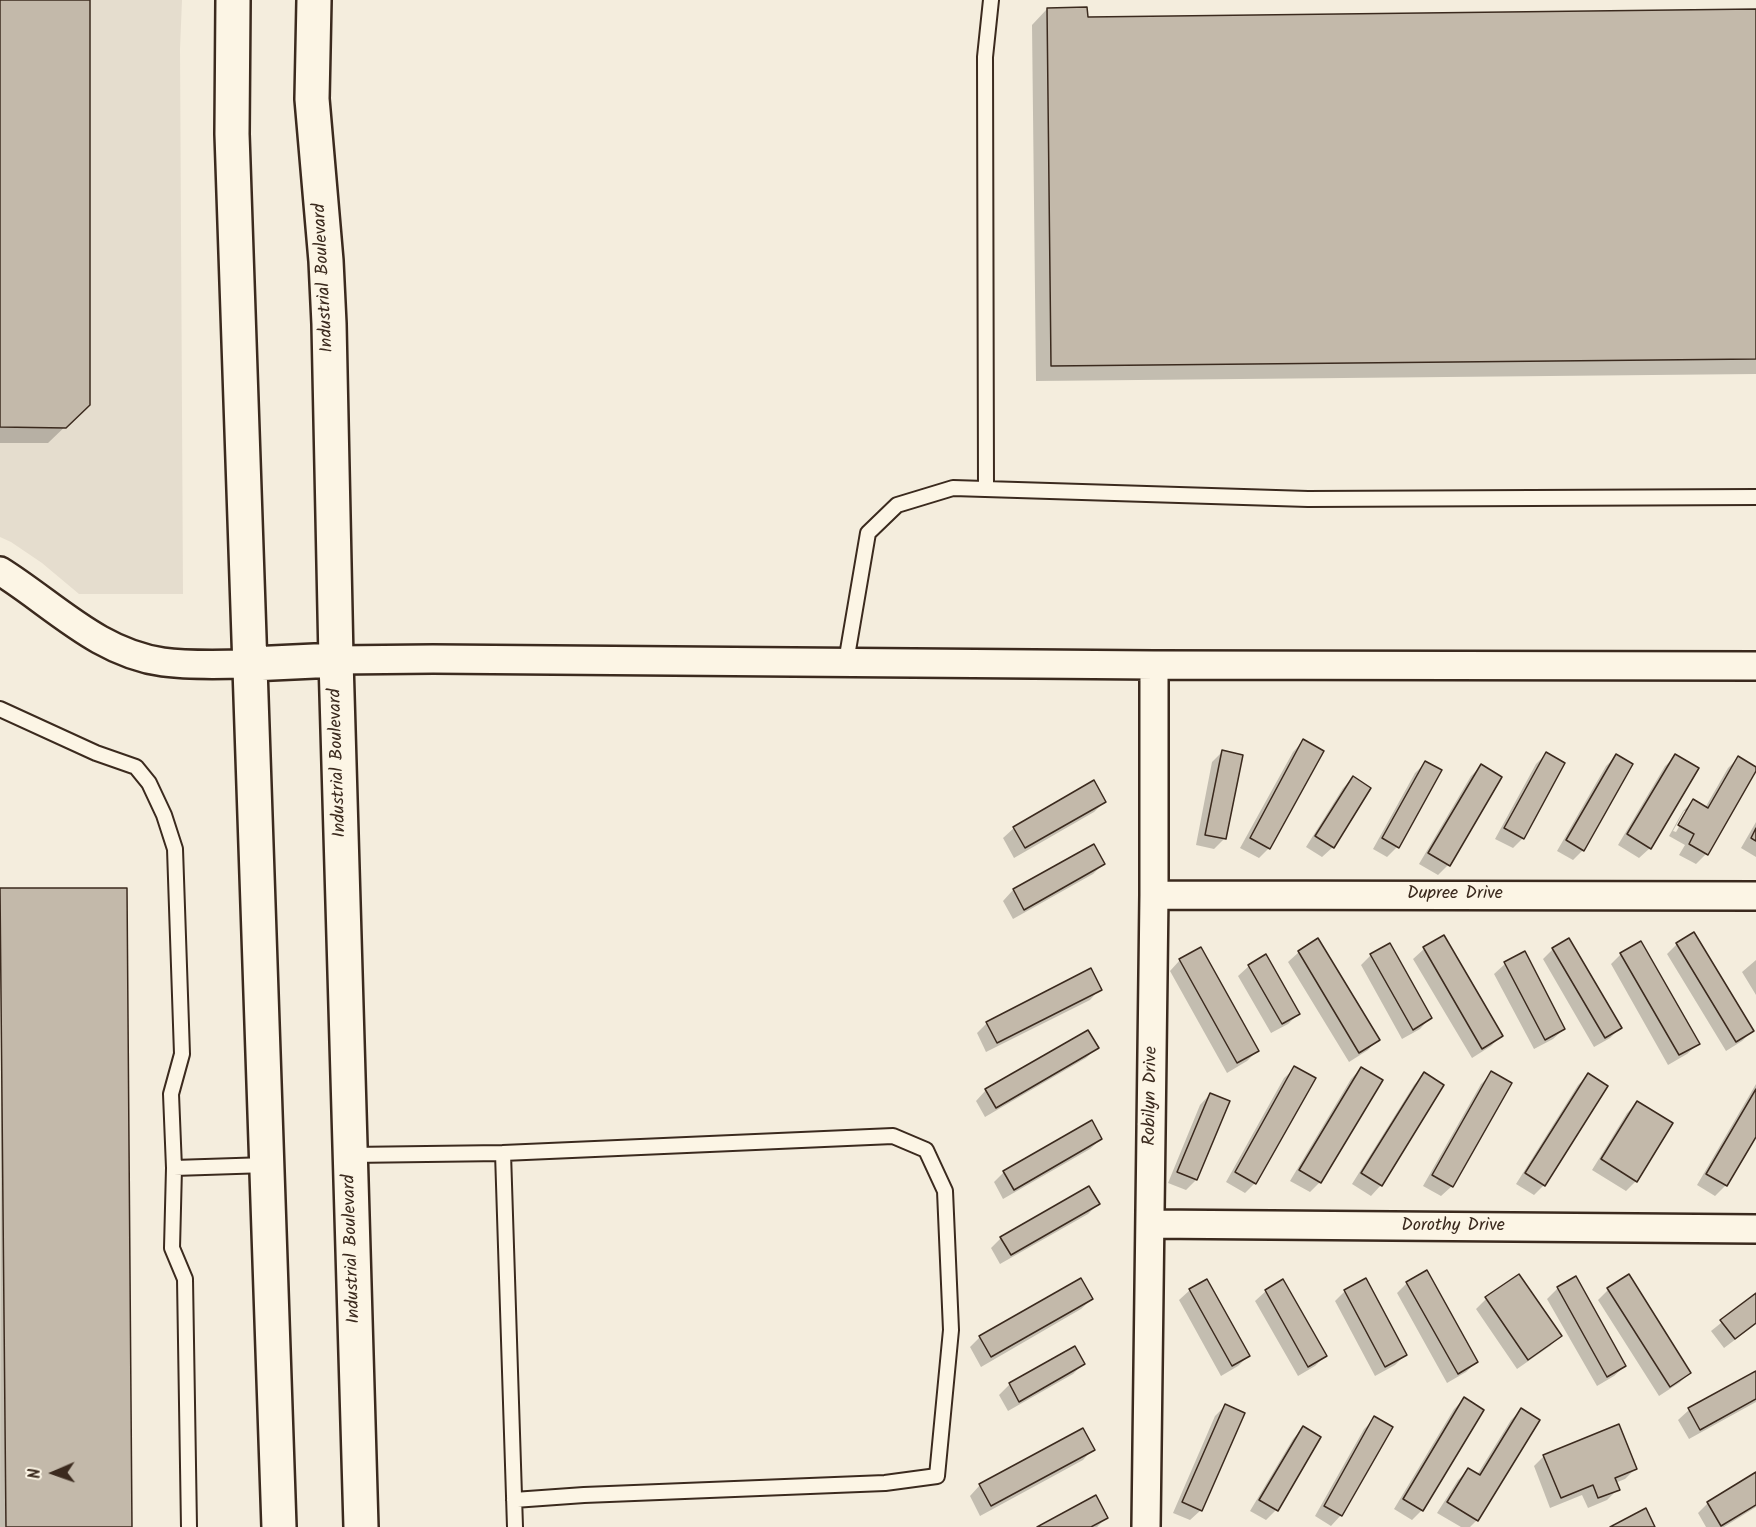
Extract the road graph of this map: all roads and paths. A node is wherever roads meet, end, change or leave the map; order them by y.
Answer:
1 (233, 0) edge
2 (314, 0) edge
3 (991, 0) edge
4 (986, 489) junction
5 (1756, 497) edge
6 (0, 572) edge
7 (336, 660) junction
8 (846, 662) junction
9 (251, 664) junction
10 (1154, 665) junction
11 (1756, 666) edge
12 (0, 709) edge
13 (1154, 895) junction
14 (1756, 896) edge
15 (503, 1153) junction
16 (350, 1155) junction
17 (267, 1165) junction
18 (174, 1168) junction
19 (1150, 1224) junction
20 (1756, 1229) edge
21 (514, 1500) junction
22 (189, 1527) edge
23 (279, 1527) edge
24 (361, 1527) edge
25 (515, 1527) edge
26 (1146, 1527) edge

1 - 9 main road
2 - 7 main road, Industrial Boulevard
3 - 4 lane
4 - 5 lane
4 - 8 lane
6 - 9 street
7 - 8 street
7 - 9 main road
7 - 16 main road, Industrial Boulevard
8 - 10 street
9 - 17 main road
10 - 11 street
10 - 13 street, Robilyn Drive
12 - 18 lane
13 - 14 street, Dupree Drive
13 - 19 street, Robilyn Drive
15 - 16 lane
15 - 21 lane
15 - 21 lane
16 - 24 main road, Industrial Boulevard
17 - 18 lane
17 - 23 main road
18 - 22 lane
19 - 20 street, Dorothy Drive
19 - 26 street, Robilyn Drive
21 - 25 lane

